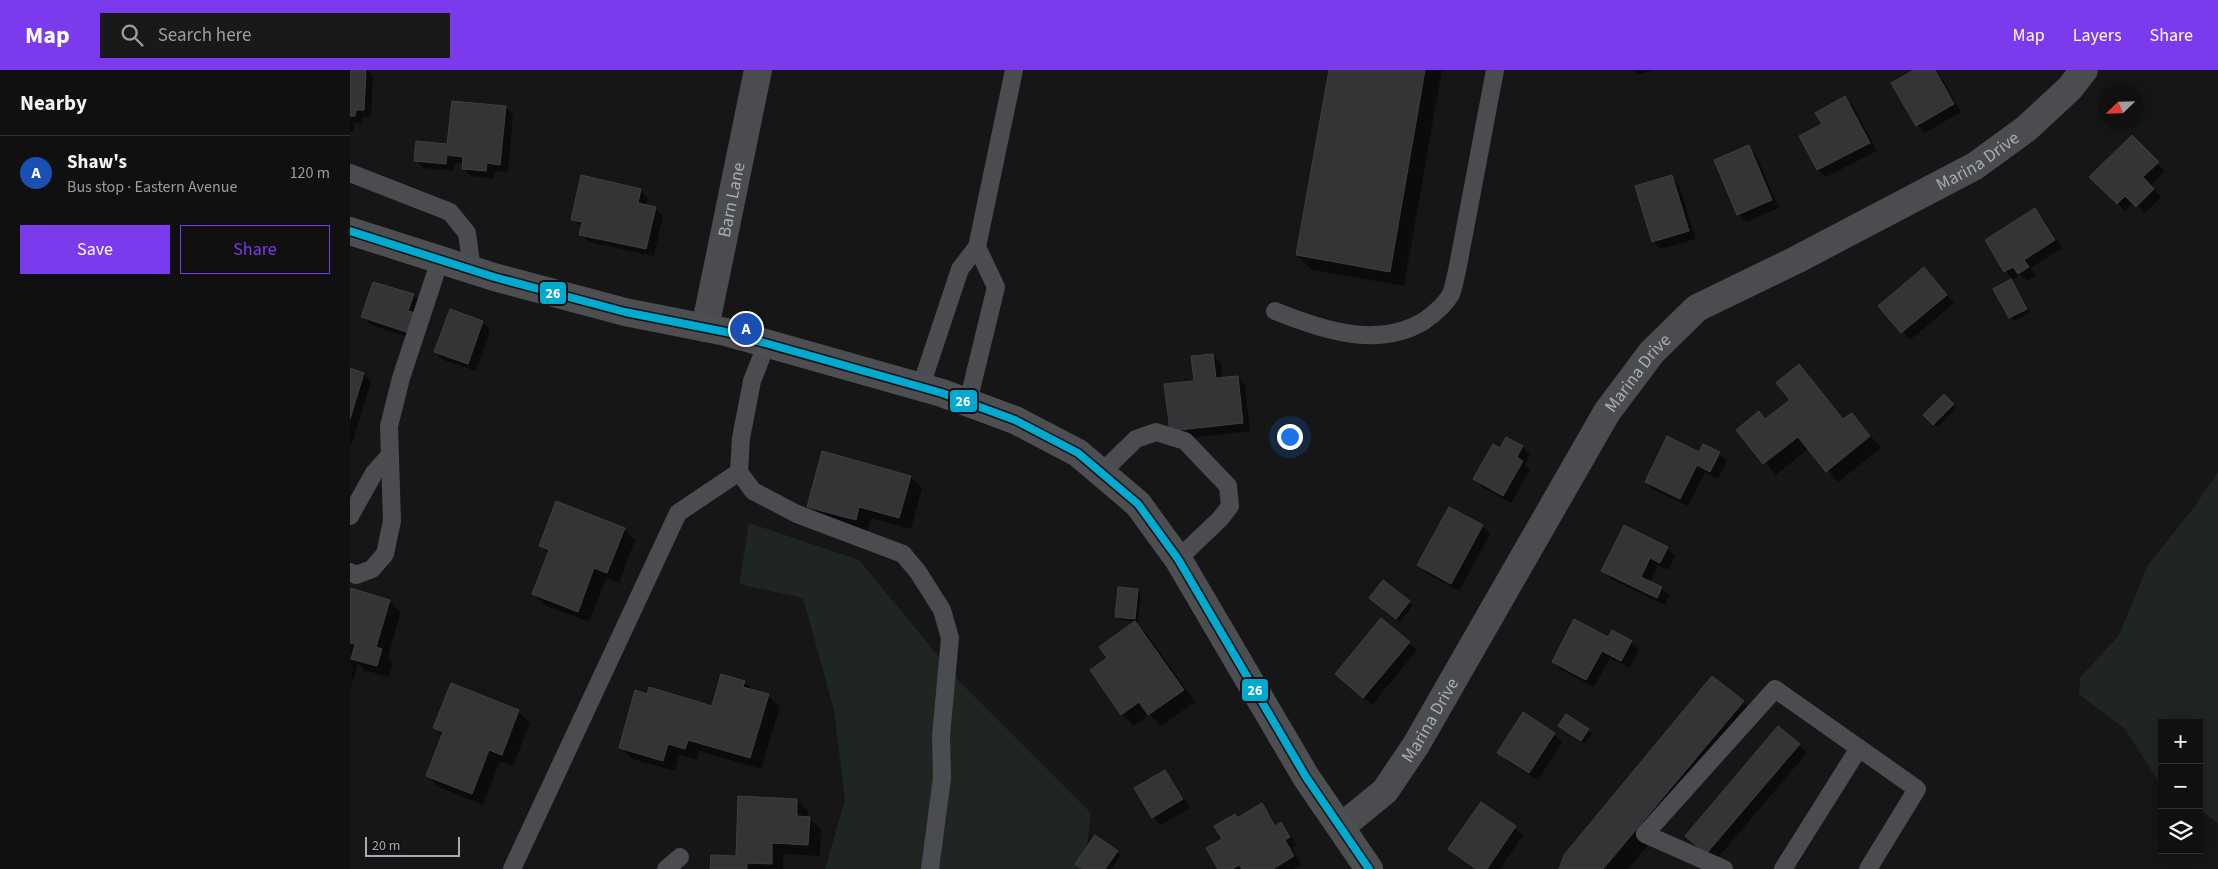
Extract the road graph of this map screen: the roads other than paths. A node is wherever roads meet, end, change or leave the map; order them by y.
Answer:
1 (758, 70) edge
2 (1014, 70) edge
3 (1495, 70) edge
4 (2084, 70) edge
5 (350, 173) edge
6 (350, 231) edge
7 (977, 247) junction
8 (440, 260) junction
9 (472, 270) junction
10 (1275, 311) dead end
11 (705, 328) junction
12 (767, 343) junction
13 (921, 386) junction
14 (968, 402) junction
15 (390, 455) junction
16 (739, 472) junction
17 (1101, 473) junction
18 (350, 516) edge
19 (1178, 559) junction
20 (350, 572) edge
21 (1859, 748) junction
22 (1341, 827) junction
23 (680, 857) dead end
24 (512, 869) edge
25 (666, 869) edge
26 (930, 869) edge
27 (1369, 869) edge
28 (1724, 869) edge
29 (1783, 869) edge
30 (1868, 869) edge

1 - 11 street, Barn Lane
2 - 7 lane
3 - 10 lane
4 - 22 street, Marina Drive
5 - 9 lane
6 - 8 main road
7 - 13 lane
7 - 14 lane
8 - 9 main road
8 - 15 lane
9 - 11 main road
11 - 12 main road
12 - 13 main road
12 - 16 lane
13 - 14 main road
14 - 17 main road
15 - 18 lane
15 - 20 lane
16 - 24 lane
16 - 26 lane
17 - 19 main road
17 - 19 lane
19 - 22 main road
21 - 28 lane
21 - 29 lane
21 - 30 lane
22 - 27 main road
23 - 25 lane

